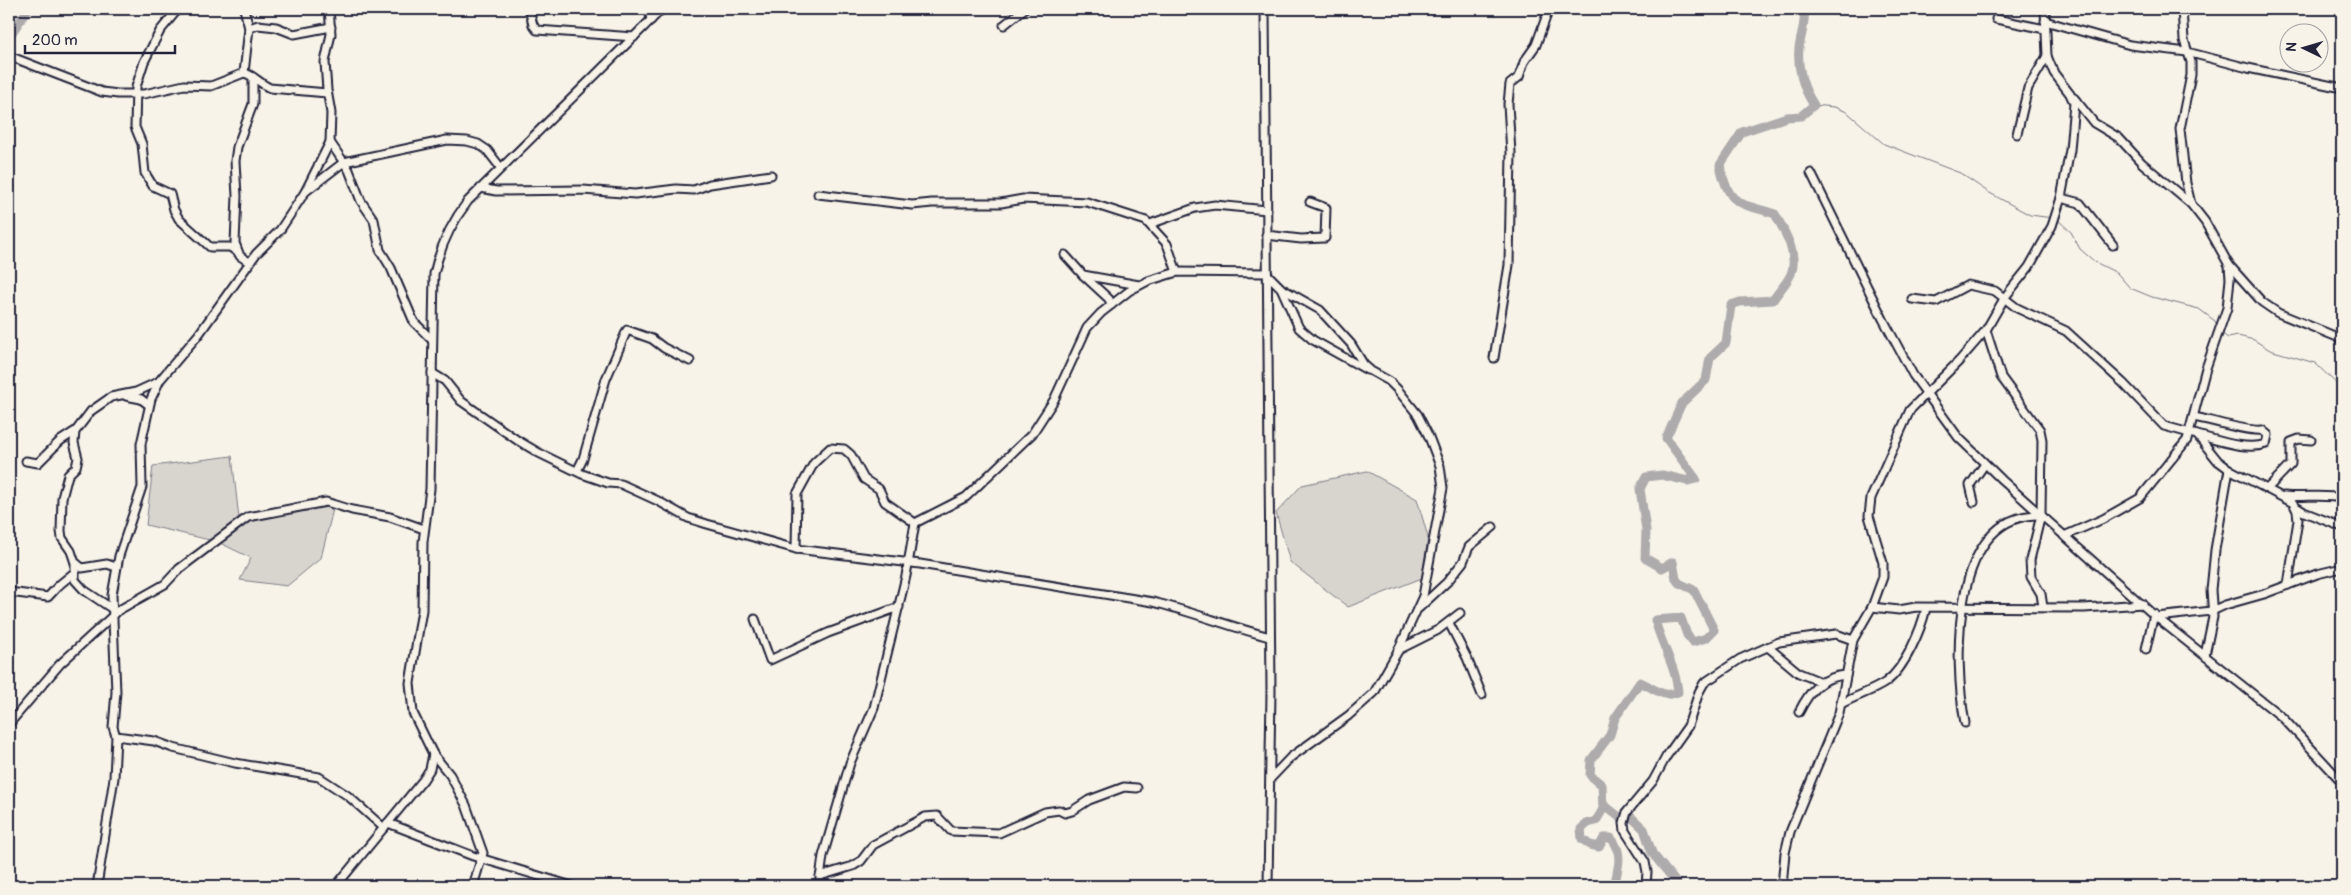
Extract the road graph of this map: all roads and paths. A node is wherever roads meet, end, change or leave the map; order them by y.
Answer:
1 (178, 9) edge
2 (244, 9) edge
3 (330, 9) edge
4 (529, 9) edge
5 (650, 9) edge
6 (662, 9) edge
7 (1024, 9) edge
8 (1265, 9) edge
9 (1548, 9) edge
10 (2045, 9) edge
11 (2182, 9) edge
12 (1996, 19) dead end
13 (651, 20) junction
14 (1004, 25) dead end
15 (2045, 25) junction
16 (331, 27) junction
17 (249, 28) junction
18 (634, 37) junction
19 (2187, 52) junction
20 (9, 56) edge
21 (2047, 56) junction
22 (244, 73) junction
23 (253, 77) junction
24 (2342, 88) edge
25 (327, 93) junction
26 (135, 94) junction
27 (2070, 94) junction
28 (2017, 134) dead end
29 (330, 142) junction
30 (344, 162) junction
31 (501, 168) junction
32 (1811, 173) dead end
33 (770, 175) dead end
34 (481, 188) junction
35 (305, 192) junction
36 (818, 194) dead end
37 (2062, 198) junction
38 (1310, 202) dead end
39 (2191, 204) junction
40 (1267, 210) junction
41 (1150, 224) junction
42 (1266, 235) junction
43 (2113, 245) dead end
44 (238, 252) junction
45 (1065, 256) dead end
46 (249, 262) junction
47 (2229, 265) junction
48 (1177, 272) junction
49 (1266, 273) junction
50 (1083, 275) junction
51 (1139, 285) junction
52 (1281, 288) junction
53 (2005, 297) junction
54 (1912, 299) dead end
55 (1111, 305) junction
56 (1986, 330) junction
57 (2342, 339) edge
58 (432, 340) junction
59 (1494, 358) dead end
60 (690, 361) dead end
61 (1371, 372) junction
62 (432, 373) junction
63 (160, 380) junction
64 (1926, 393) junction
65 (123, 395) junction
66 (149, 404) junction
67 (2194, 417) junction
68 (75, 432) junction
69 (2193, 434) junction
70 (2311, 440) dead end
71 (26, 461) dead end
72 (1985, 464) junction
73 (2229, 470) junction
74 (577, 471) junction
75 (2267, 489) junction
76 (2279, 496) junction
77 (2342, 498) edge
78 (1974, 502) dead end
79 (2295, 506) junction
80 (2041, 514) junction
81 (915, 523) junction
82 (1493, 527) dead end
83 (2342, 527) edge
84 (424, 529) junction
85 (2064, 536) junction
86 (796, 549) junction
87 (75, 563) junction
88 (908, 563) junction
89 (116, 567) junction
90 (2342, 568) edge
91 (76, 572) junction
92 (2288, 585) junction
93 (9, 592) edge
94 (2143, 604) junction
95 (898, 607) junction
96 (1872, 607) junction
97 (2043, 607) junction
98 (1419, 608) junction
99 (1926, 608) junction
100 (1962, 608) junction
101 (2212, 611) junction
102 (112, 612) junction
103 (1460, 613) dead end
104 (2155, 616) junction
105 (755, 619) dead end
106 (1449, 623) junction
107 (1270, 637) junction
108 (1853, 640) junction
109 (1768, 647) junction
110 (2146, 650) dead end
111 (1398, 651) junction
112 (2205, 656) junction
113 (1846, 675) junction
114 (1821, 682) junction
115 (1482, 695) dead end
116 (1841, 704) junction
117 (1799, 712) dead end
118 (1965, 723) dead end
119 (9, 724) edge
120 (116, 736) junction
121 (433, 754) junction
122 (1271, 778) junction
123 (2342, 782) edge
124 (1137, 788) dead end
125 (386, 826) junction
126 (482, 859) junction
127 (820, 876) junction
128 (97, 886) edge
129 (336, 886) edge
130 (473, 886) edge
131 (572, 886) edge
132 (819, 886) edge
133 (1268, 886) edge
134 (1646, 886) edge
135 (1782, 886) edge

1 - 26 street
2 - 17 street
3 - 16 street
4 - 18 street
5 - 13 street
6 - 13 street
7 - 14 street
8 - 40 street
9 - 59 street
10 - 15 street
11 - 19 street
12 - 15 street
13 - 18 street
15 - 19 street
15 - 21 street
16 - 17 street
16 - 25 street
17 - 22 street
18 - 31 street
19 - 24 street
19 - 39 street
20 - 26 street
21 - 27 street
21 - 28 street
22 - 23 street
22 - 26 street
23 - 25 street
23 - 44 street
25 - 29 street
26 - 44 street
27 - 37 street
27 - 39 street
29 - 30 street
29 - 35 street
30 - 31 street
30 - 35 street
30 - 58 street
31 - 34 street
32 - 64 street
33 - 34 street
34 - 58 street
35 - 46 street
36 - 41 street
37 - 43 street
37 - 53 street
38 - 42 street
39 - 47 street
40 - 41 street
40 - 42 street
41 - 48 street
42 - 49 street
44 - 46 street
45 - 50 street
46 - 63 street
47 - 57 street
47 - 67 street
48 - 49 street
48 - 51 street
49 - 52 street
49 - 107 street
50 - 51 street
50 - 55 street
51 - 55 street
52 - 61 street
52 - 61 street
53 - 54 street
53 - 56 street
53 - 69 street
55 - 81 street
56 - 64 street
56 - 80 street
58 - 62 street
60 - 74 street
61 - 98 street
62 - 74 street
62 - 84 street
63 - 65 street
63 - 66 street
64 - 72 street
64 - 96 street
65 - 66 street
65 - 68 street
66 - 89 street
67 - 69 street
67 - 69 street
68 - 71 street
68 - 87 street
69 - 73 street
69 - 85 street
70 - 75 street
72 - 78 street
72 - 80 street
73 - 75 street
73 - 101 street
74 - 86 street
75 - 76 street
76 - 77 street
76 - 79 street
79 - 83 street
79 - 92 street
80 - 85 street
80 - 97 street
80 - 100 street
81 - 86 street
81 - 88 street
82 - 98 street
84 - 102 street
84 - 121 street
85 - 94 street
86 - 88 street
87 - 89 street
87 - 91 street
88 - 95 street
88 - 107 street
89 - 102 street
90 - 92 street
91 - 93 street
91 - 102 street
92 - 101 street
94 - 97 street
94 - 104 street
95 - 105 street
95 - 127 street
96 - 99 street
96 - 108 street
97 - 100 street
98 - 111 street
99 - 100 street
99 - 116 street
100 - 118 street
101 - 104 street
101 - 112 street
102 - 119 street
102 - 120 street
103 - 106 street
104 - 110 street
104 - 112 street
106 - 111 street
106 - 115 street
107 - 122 street
108 - 109 street
108 - 113 street
109 - 114 street
109 - 134 street
111 - 122 street
112 - 123 street
113 - 114 street
113 - 116 street
114 - 117 street
116 - 135 street
120 - 125 street
120 - 128 street
121 - 125 street
121 - 126 street
122 - 133 street
124 - 127 street
125 - 126 street
125 - 129 street
126 - 130 street
126 - 131 street
127 - 132 street

